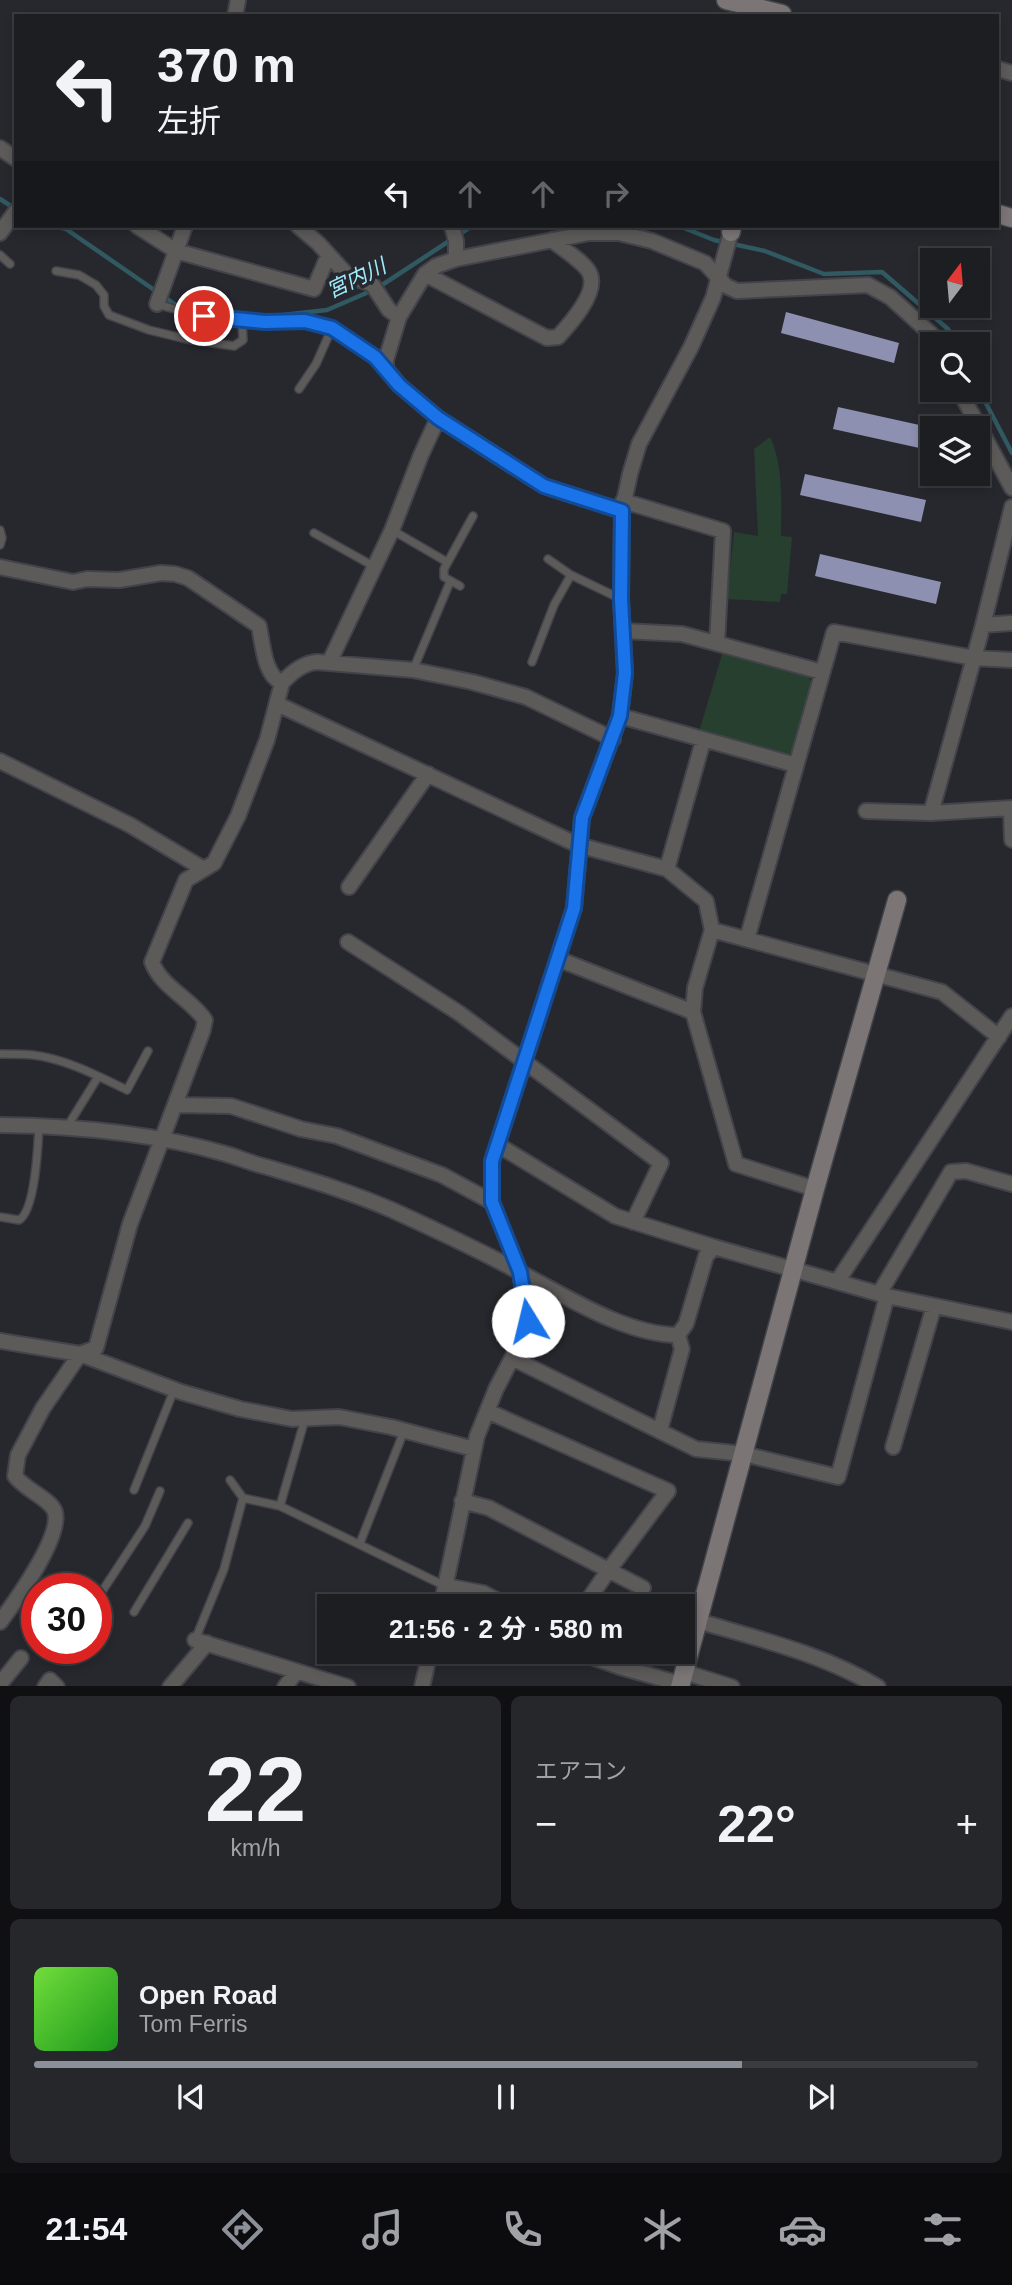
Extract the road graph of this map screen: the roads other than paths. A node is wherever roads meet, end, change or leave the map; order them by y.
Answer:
1 (726, 0) edge
2 (784, 11) edge
3 (14, 213) edge
4 (140, 228) edge
5 (184, 228) edge
6 (300, 228) edge
7 (453, 231) edge
8 (0, 233) edge
9 (730, 236) edge
10 (552, 240) junction
11 (176, 251) junction
12 (0, 255) edge
13 (328, 256) junction
14 (456, 260) junction
15 (10, 264) dead end
16 (57, 271) dead end
17 (425, 274) junction
18 (719, 277) junction
19 (160, 297) joint
20 (399, 317) junction
21 (242, 320) junction
22 (332, 328) junction
23 (929, 332) edge
24 (386, 369) junction
25 (299, 389) dead end
26 (965, 402) edge
27 (438, 418) junction
28 (1012, 488) edge
29 (622, 506) junction
30 (1012, 507) edge
31 (473, 516) dead end
32 (0, 530) edge
33 (393, 530) junction
34 (314, 533) dead end
35 (0, 545) edge
36 (548, 559) dead end
37 (447, 562) junction
38 (0, 567) edge
39 (375, 567) junction
40 (571, 575) junction
41 (450, 582) junction
42 (460, 586) dead end
43 (621, 599) junction
44 (1012, 623) edge
45 (983, 625) junction
46 (624, 631) junction
47 (717, 643) junction
48 (974, 659) junction
49 (1012, 660) edge
50 (531, 662) dead end
51 (329, 663) junction
52 (412, 670) junction
53 (822, 672) junction
54 (282, 683) junction
55 (277, 704) junction
56 (620, 716) junction
57 (613, 739) junction
58 (703, 741) junction
59 (0, 761) edge
60 (796, 765) junction
61 (428, 774) junction
62 (1012, 808) edge
63 (866, 811) dead end
64 (931, 813) junction
65 (1012, 840) edge
66 (579, 845) junction
67 (202, 868) junction
68 (667, 869) junction
69 (349, 887) dead end
70 (897, 900) dead end
71 (712, 930) junction
72 (747, 939) junction
73 (348, 942) dead end
74 (558, 959) junction
75 (876, 974) junction
76 (693, 1012) junction
77 (1012, 1016) edge
78 (999, 1037) junction
79 (148, 1051) dead end
80 (0, 1054) edge
81 (524, 1063) junction
82 (98, 1077) junction
83 (175, 1105) junction
84 (0, 1125) edge
85 (39, 1125) junction
86 (66, 1128) junction
87 (160, 1138) junction
88 (498, 1144) junction
89 (1012, 1183) edge
90 (815, 1189) junction
91 (492, 1202) junction
92 (0, 1217) edge
93 (633, 1222) junction
94 (714, 1247) junction
95 (794, 1270) junction
96 (520, 1272) junction
97 (837, 1282) junction
98 (883, 1295) junction
99 (934, 1306) junction
100 (1012, 1322) edge
101 (678, 1335) junction
102 (0, 1341) edge
103 (80, 1354) junction
104 (512, 1358) junction
105 (174, 1390) junction
106 (487, 1411) junction
107 (305, 1419) junction
108 (405, 1430) junction
109 (660, 1430) junction
110 (893, 1447) dead end
111 (474, 1449) junction
112 (744, 1454) junction
113 (230, 1480) dead end
114 (134, 1490) dead end
115 (160, 1492) dead end
116 (243, 1499) junction
117 (462, 1501) junction
118 (280, 1506) junction
119 (188, 1522) dead end
120 (360, 1543) junction
121 (608, 1571) junction
122 (112, 1576) edge
123 (446, 1586) junction
124 (643, 1588) dead end
125 (444, 1594) edge
126 (485, 1594) edge
127 (592, 1594) edge
128 (134, 1612) dead end
129 (0, 1621) edge
130 (698, 1621) junction
131 (201, 1642) junction
132 (21, 1658) dead end
133 (427, 1664) edge
134 (611, 1664) edge
135 (296, 1672) junction
136 (682, 1681) edge
137 (0, 1684) edge
138 (45, 1686) edge
139 (57, 1686) edge
140 (170, 1686) edge
141 (285, 1686) edge
142 (348, 1686) edge
143 (422, 1686) edge
144 (732, 1686) edge
145 (878, 1686) edge

1 - 2 street
3 - 8 street
4 - 11 street
5 - 11 street
6 - 13 street
7 - 14 street
9 - 18 street
10 - 14 street
10 - 17 street
10 - 18 street
11 - 13 street
11 - 19 street
12 - 15 lane
13 - 20 street
14 - 17 street
16 - 21 lane
17 - 20 street
18 - 23 street
18 - 29 street
19 - 21 lane
20 - 24 street
21 - 22 lane
22 - 24 lane
22 - 25 lane
24 - 27 street
26 - 28 street
27 - 29 street
27 - 33 street
29 - 43 street
29 - 47 street
30 - 45 street
31 - 37 lane
32 - 35 lane
33 - 37 lane
33 - 39 street
34 - 39 lane
36 - 40 lane
37 - 41 lane
38 - 54 street
39 - 51 street
40 - 43 lane
40 - 50 lane
41 - 42 lane
41 - 52 lane
43 - 46 street
44 - 45 street
45 - 48 street
46 - 47 street
46 - 56 street
47 - 53 street
48 - 49 street
48 - 53 street
48 - 64 street
51 - 52 street
51 - 54 street
52 - 57 street
53 - 60 street
54 - 55 street
55 - 61 street
55 - 67 street
56 - 57 street
56 - 58 street
57 - 66 street
58 - 60 street
58 - 68 street
59 - 67 street
60 - 72 street
61 - 66 street
61 - 69 street
62 - 64 street
62 - 65 street
63 - 64 street
66 - 68 street
66 - 74 street
67 - 83 street
68 - 71 street
70 - 75 street
71 - 72 street
71 - 76 street
72 - 75 street
73 - 81 street
74 - 76 street
74 - 81 street
75 - 78 street
75 - 90 street
76 - 90 street
77 - 78 street
78 - 97 street
79 - 82 lane
80 - 82 lane
81 - 88 street
81 - 93 street
82 - 86 lane
83 - 87 street
83 - 91 street
84 - 85 street
85 - 86 street
85 - 92 lane
86 - 87 street
87 - 96 street
87 - 103 street
88 - 91 street
88 - 93 street
89 - 98 street
90 - 95 street
91 - 96 street
93 - 94 street
94 - 95 street
94 - 101 street
95 - 97 street
95 - 112 street
96 - 101 street
96 - 104 street
97 - 98 street
98 - 99 street
98 - 112 street
99 - 100 street
99 - 110 street
101 - 109 street
102 - 103 street
103 - 105 street
103 - 129 street
104 - 106 street
104 - 109 street
105 - 107 street
105 - 114 lane
106 - 111 street
106 - 121 street
107 - 108 street
107 - 118 lane
108 - 111 street
108 - 120 lane
109 - 112 street
111 - 117 street
112 - 130 street
113 - 116 lane
115 - 122 lane
116 - 118 lane
116 - 131 lane
117 - 121 street
117 - 123 street
118 - 120 lane
119 - 128 lane
120 - 123 lane
121 - 124 street
121 - 127 street
123 - 125 street
123 - 126 street
130 - 136 street
130 - 145 street
131 - 135 street
131 - 140 street
132 - 137 street
133 - 143 street
134 - 136 street
135 - 141 street
135 - 142 street
136 - 144 street
138 - 139 street

